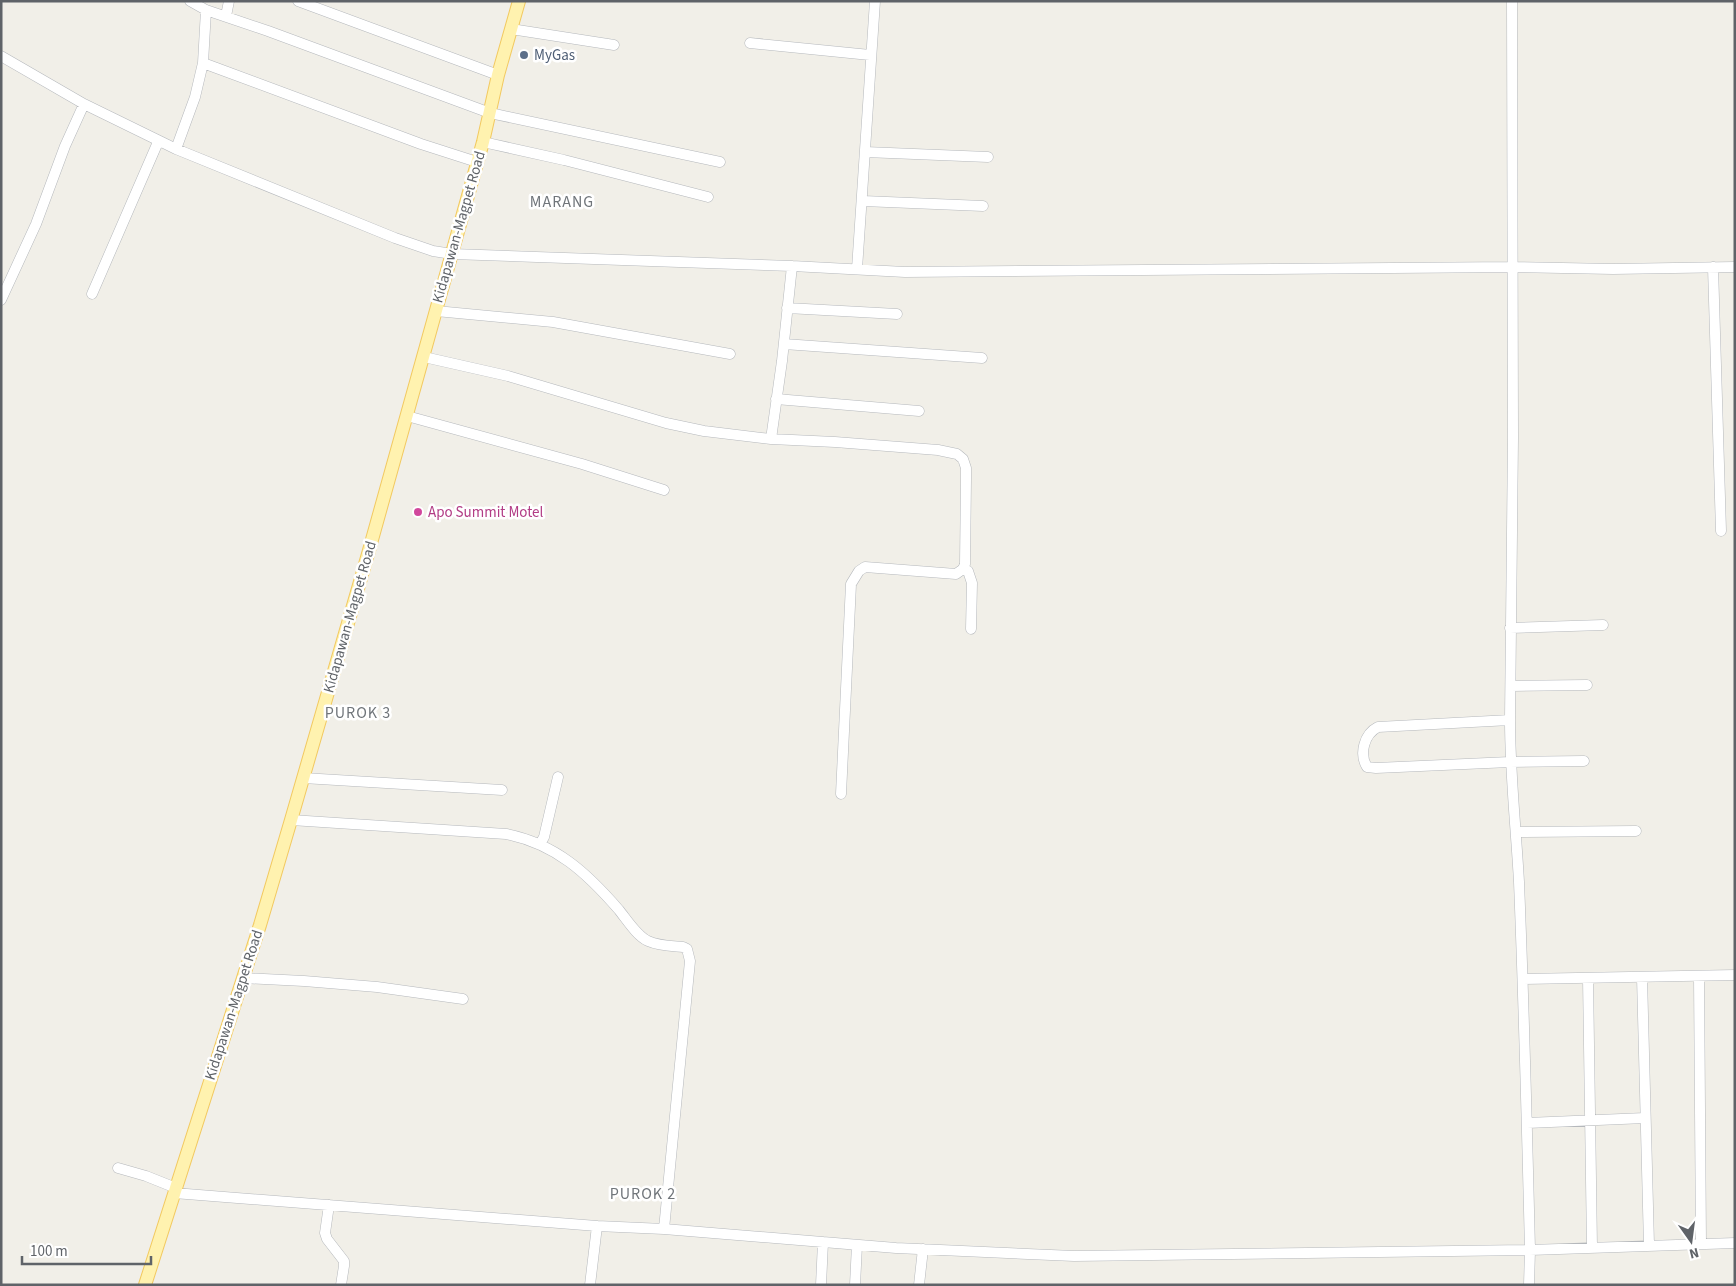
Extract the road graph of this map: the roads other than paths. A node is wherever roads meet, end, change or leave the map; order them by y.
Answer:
1 (190, 1) edge
2 (229, 1) edge
3 (298, 1) edge
4 (518, 1) edge
5 (875, 1) edge
6 (1512, 1) edge
7 (206, 10) junction
8 (226, 16) junction
9 (511, 29) junction
10 (750, 43) dead end
11 (614, 45) dead end
12 (870, 55) junction
13 (1, 56) edge
14 (203, 63) junction
15 (498, 75) junction
16 (84, 104) junction
17 (490, 113) junction
18 (158, 142) junction
19 (484, 142) junction
20 (176, 149) junction
21 (866, 152) junction
22 (988, 157) dead end
23 (477, 162) junction
24 (720, 162) dead end
25 (708, 198) dead end
26 (863, 201) junction
27 (983, 206) dead end
28 (452, 254) junction
29 (792, 266) junction
30 (1514, 267) junction
31 (1735, 267) edge
32 (1713, 268) junction
33 (857, 269) junction
34 (92, 294) dead end
35 (1, 300) edge
36 (787, 308) junction
37 (436, 311) junction
38 (897, 314) dead end
39 (784, 344) junction
40 (730, 354) dead end
41 (424, 357) junction
42 (982, 358) dead end
43 (776, 399) junction
44 (918, 411) dead end
45 (407, 416) junction
46 (771, 439) junction
47 (664, 490) dead end
48 (1721, 531) dead end
49 (963, 569) junction
50 (1603, 625) dead end
51 (1510, 628) junction
52 (971, 629) dead end
53 (1587, 685) dead end
54 (1511, 686) junction
55 (1510, 720) junction
56 (1584, 761) dead end
57 (1510, 762) junction
58 (303, 778) junction
59 (558, 778) dead end
60 (502, 790) dead end
61 (842, 794) dead end
62 (291, 820) junction
63 (1636, 831) dead end
64 (1516, 832) junction
65 (540, 844) junction
66 (1735, 975) edge
67 (1699, 976) junction
68 (1642, 977) junction
69 (243, 978) junction
70 (1588, 978) junction
71 (1523, 979) junction
72 (463, 999) dead end
73 (1646, 1118) junction
74 (1590, 1120) junction
75 (1527, 1123) junction
76 (118, 1168) dead end
77 (175, 1190) junction
78 (329, 1205) junction
79 (597, 1226) junction
80 (664, 1229) junction
81 (824, 1242) junction
82 (1735, 1243) edge
83 (1701, 1244) junction
84 (857, 1245) junction
85 (1648, 1246) junction
86 (1592, 1247) junction
87 (923, 1249) junction
88 (1530, 1250) junction
89 (145, 1285) edge
90 (340, 1285) edge
91 (590, 1285) edge
92 (821, 1285) edge
93 (855, 1285) edge
94 (919, 1285) edge
95 (1529, 1285) edge

1 - 7 street
2 - 8 street
3 - 15 street
4 - 9 main road, Kidapawan-Magpet Road
5 - 12 street
6 - 30 street
7 - 8 street
7 - 14 street
8 - 17 street
9 - 11 street
9 - 15 main road, Kidapawan-Magpet Road
10 - 12 street
12 - 21 street
13 - 16 street
14 - 20 street
14 - 23 street
15 - 17 main road, Kidapawan-Magpet Road
16 - 18 street
16 - 35 street
17 - 19 main road, Kidapawan-Magpet Road
17 - 24 street
18 - 20 street
18 - 34 street
19 - 23 main road, Kidapawan-Magpet Road
19 - 25 street
20 - 28 street
21 - 22 street
21 - 26 street
23 - 28 main road, Kidapawan-Magpet Road
26 - 27 street
26 - 33 street
28 - 29 street
28 - 37 main road, Kidapawan-Magpet Road
29 - 33 street
29 - 36 street
30 - 32 street
30 - 33 street
30 - 51 street
31 - 32 street
32 - 48 street
36 - 38 street
36 - 39 street
37 - 40 street
37 - 41 main road, Kidapawan-Magpet Road
39 - 42 street
39 - 43 street
41 - 45 main road, Kidapawan-Magpet Road
41 - 46 street
43 - 44 street
43 - 46 street
45 - 47 street
45 - 58 main road, Kidapawan-Magpet Road
46 - 49 street
49 - 52 street
49 - 61 street
50 - 51 street
51 - 54 street
53 - 54 street
54 - 55 street
55 - 57 street
55 - 57 street
56 - 57 street
57 - 64 street
58 - 60 street
58 - 62 main road, Kidapawan-Magpet Road
59 - 65 street
62 - 65 street
62 - 69 main road, Kidapawan-Magpet Road
63 - 64 street
64 - 71 street
65 - 80 street
66 - 67 street
67 - 68 street
67 - 83 street
68 - 70 street
68 - 73 street
69 - 72 street
69 - 77 main road, Kidapawan-Magpet Road
70 - 71 street
70 - 74 street
71 - 75 street
73 - 74 street
73 - 85 street
74 - 75 street
74 - 86 street
75 - 88 street
76 - 77 street
77 - 78 street
77 - 89 main road, Kidapawan-Magpet Road
78 - 79 street
78 - 90 street
79 - 80 street
79 - 91 street
80 - 81 street
81 - 84 street
81 - 92 street
82 - 83 street
83 - 85 street
84 - 87 street
84 - 93 street
85 - 86 street
86 - 88 street
87 - 88 street
87 - 94 street
88 - 95 street

